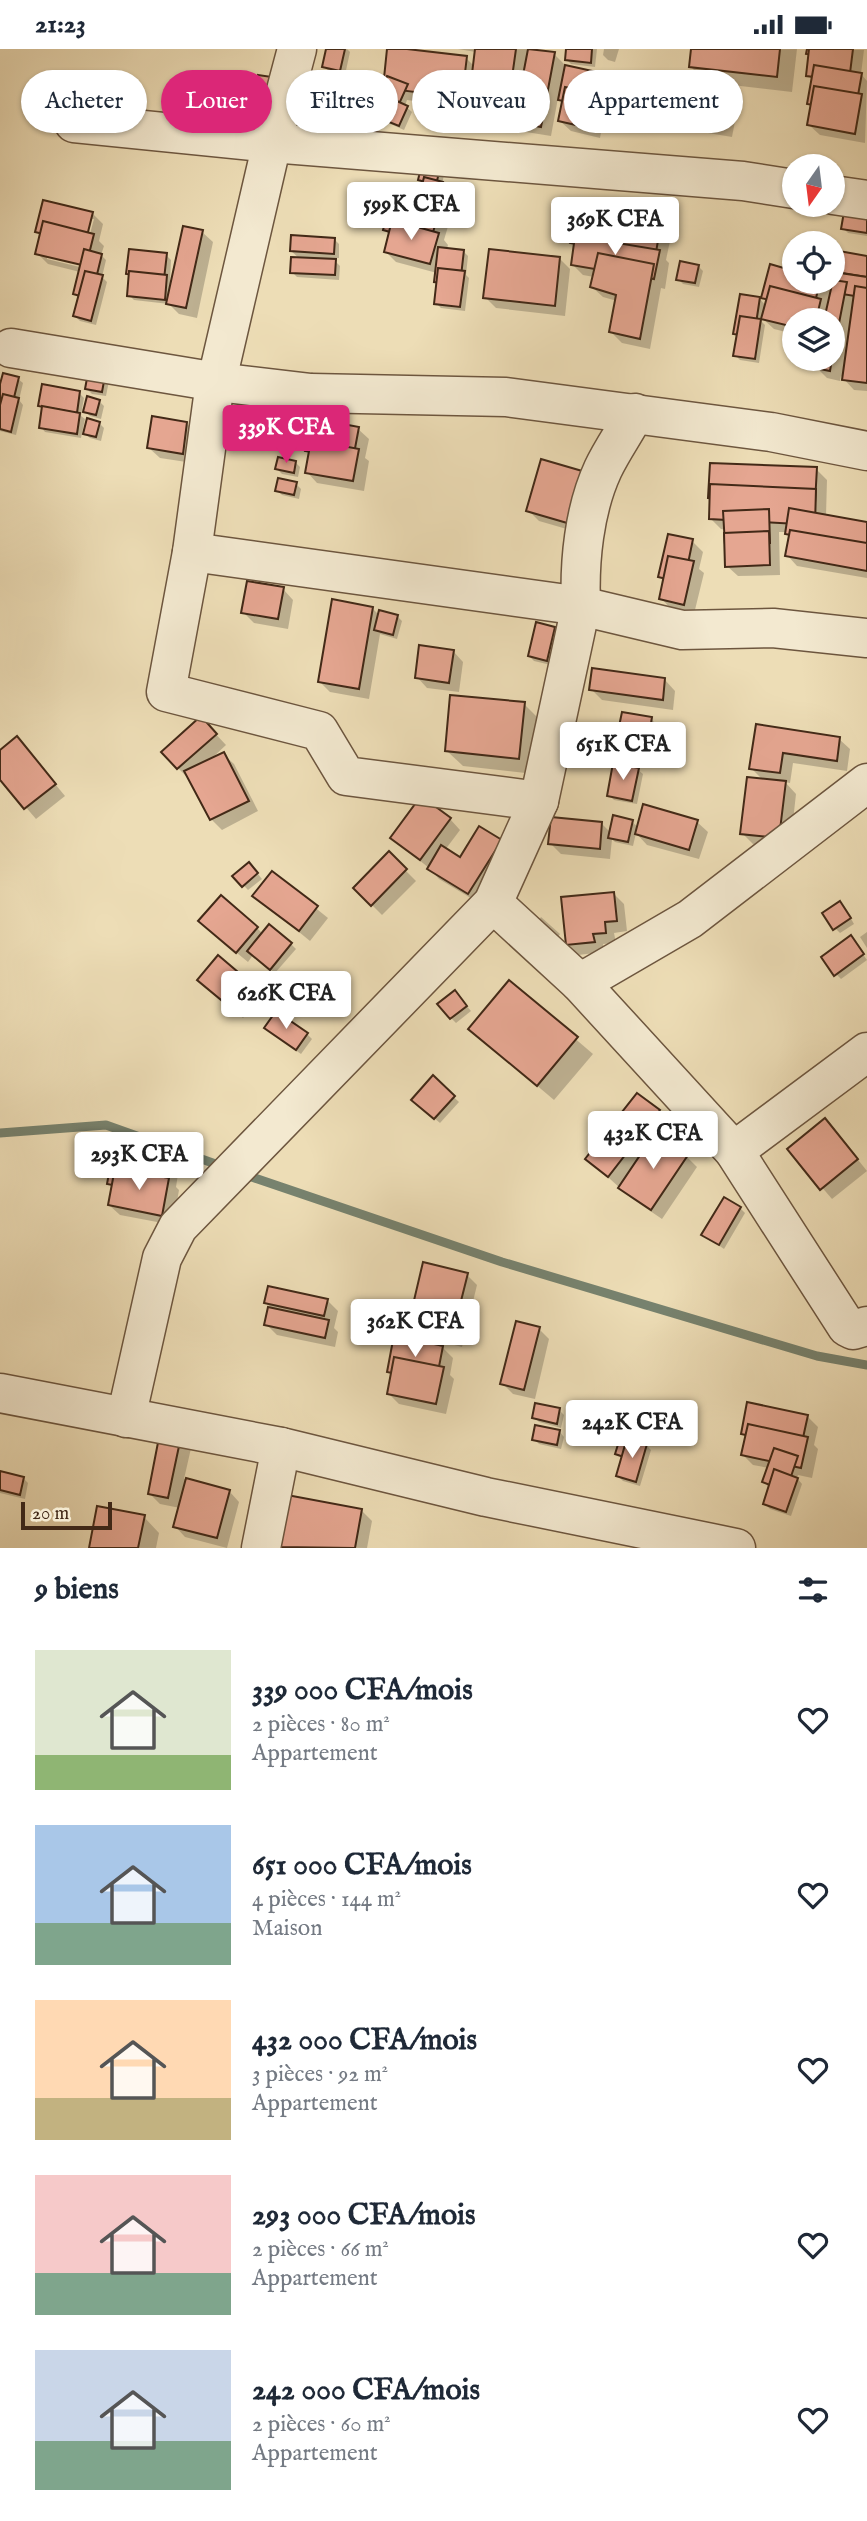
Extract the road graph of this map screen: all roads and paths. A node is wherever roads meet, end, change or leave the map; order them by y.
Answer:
1 (297, 49) edge
2 (147, 130) edge
3 (272, 143) junction
4 (782, 187) edge
5 (845, 197) edge
6 (867, 200) edge
7 (10, 348) dead end
8 (217, 382) junction
9 (635, 413) junction
10 (867, 451) edge
11 (192, 552) junction
12 (581, 607) junction
13 (867, 638) edge
14 (867, 783) edge
15 (539, 801) junction
16 (493, 903) junction
17 (580, 983) junction
18 (867, 1052) edge
19 (734, 1151) junction
20 (867, 1326) edge
21 (0, 1393) edge
22 (126, 1418) junction
23 (281, 1447) junction
24 (261, 1548) edge
25 (736, 1548) edge

1 - 3 street
2 - 3 street
3 - 4 street
3 - 8 street
5 - 6 street
7 - 8 street
8 - 9 street
8 - 11 street
9 - 10 street
9 - 12 street
11 - 12 street
11 - 15 street
12 - 13 street
12 - 15 street
14 - 17 street
15 - 16 street
16 - 17 street
16 - 22 street
17 - 19 street
18 - 19 street
19 - 20 street
21 - 22 street
22 - 23 street
23 - 24 street
23 - 25 street

